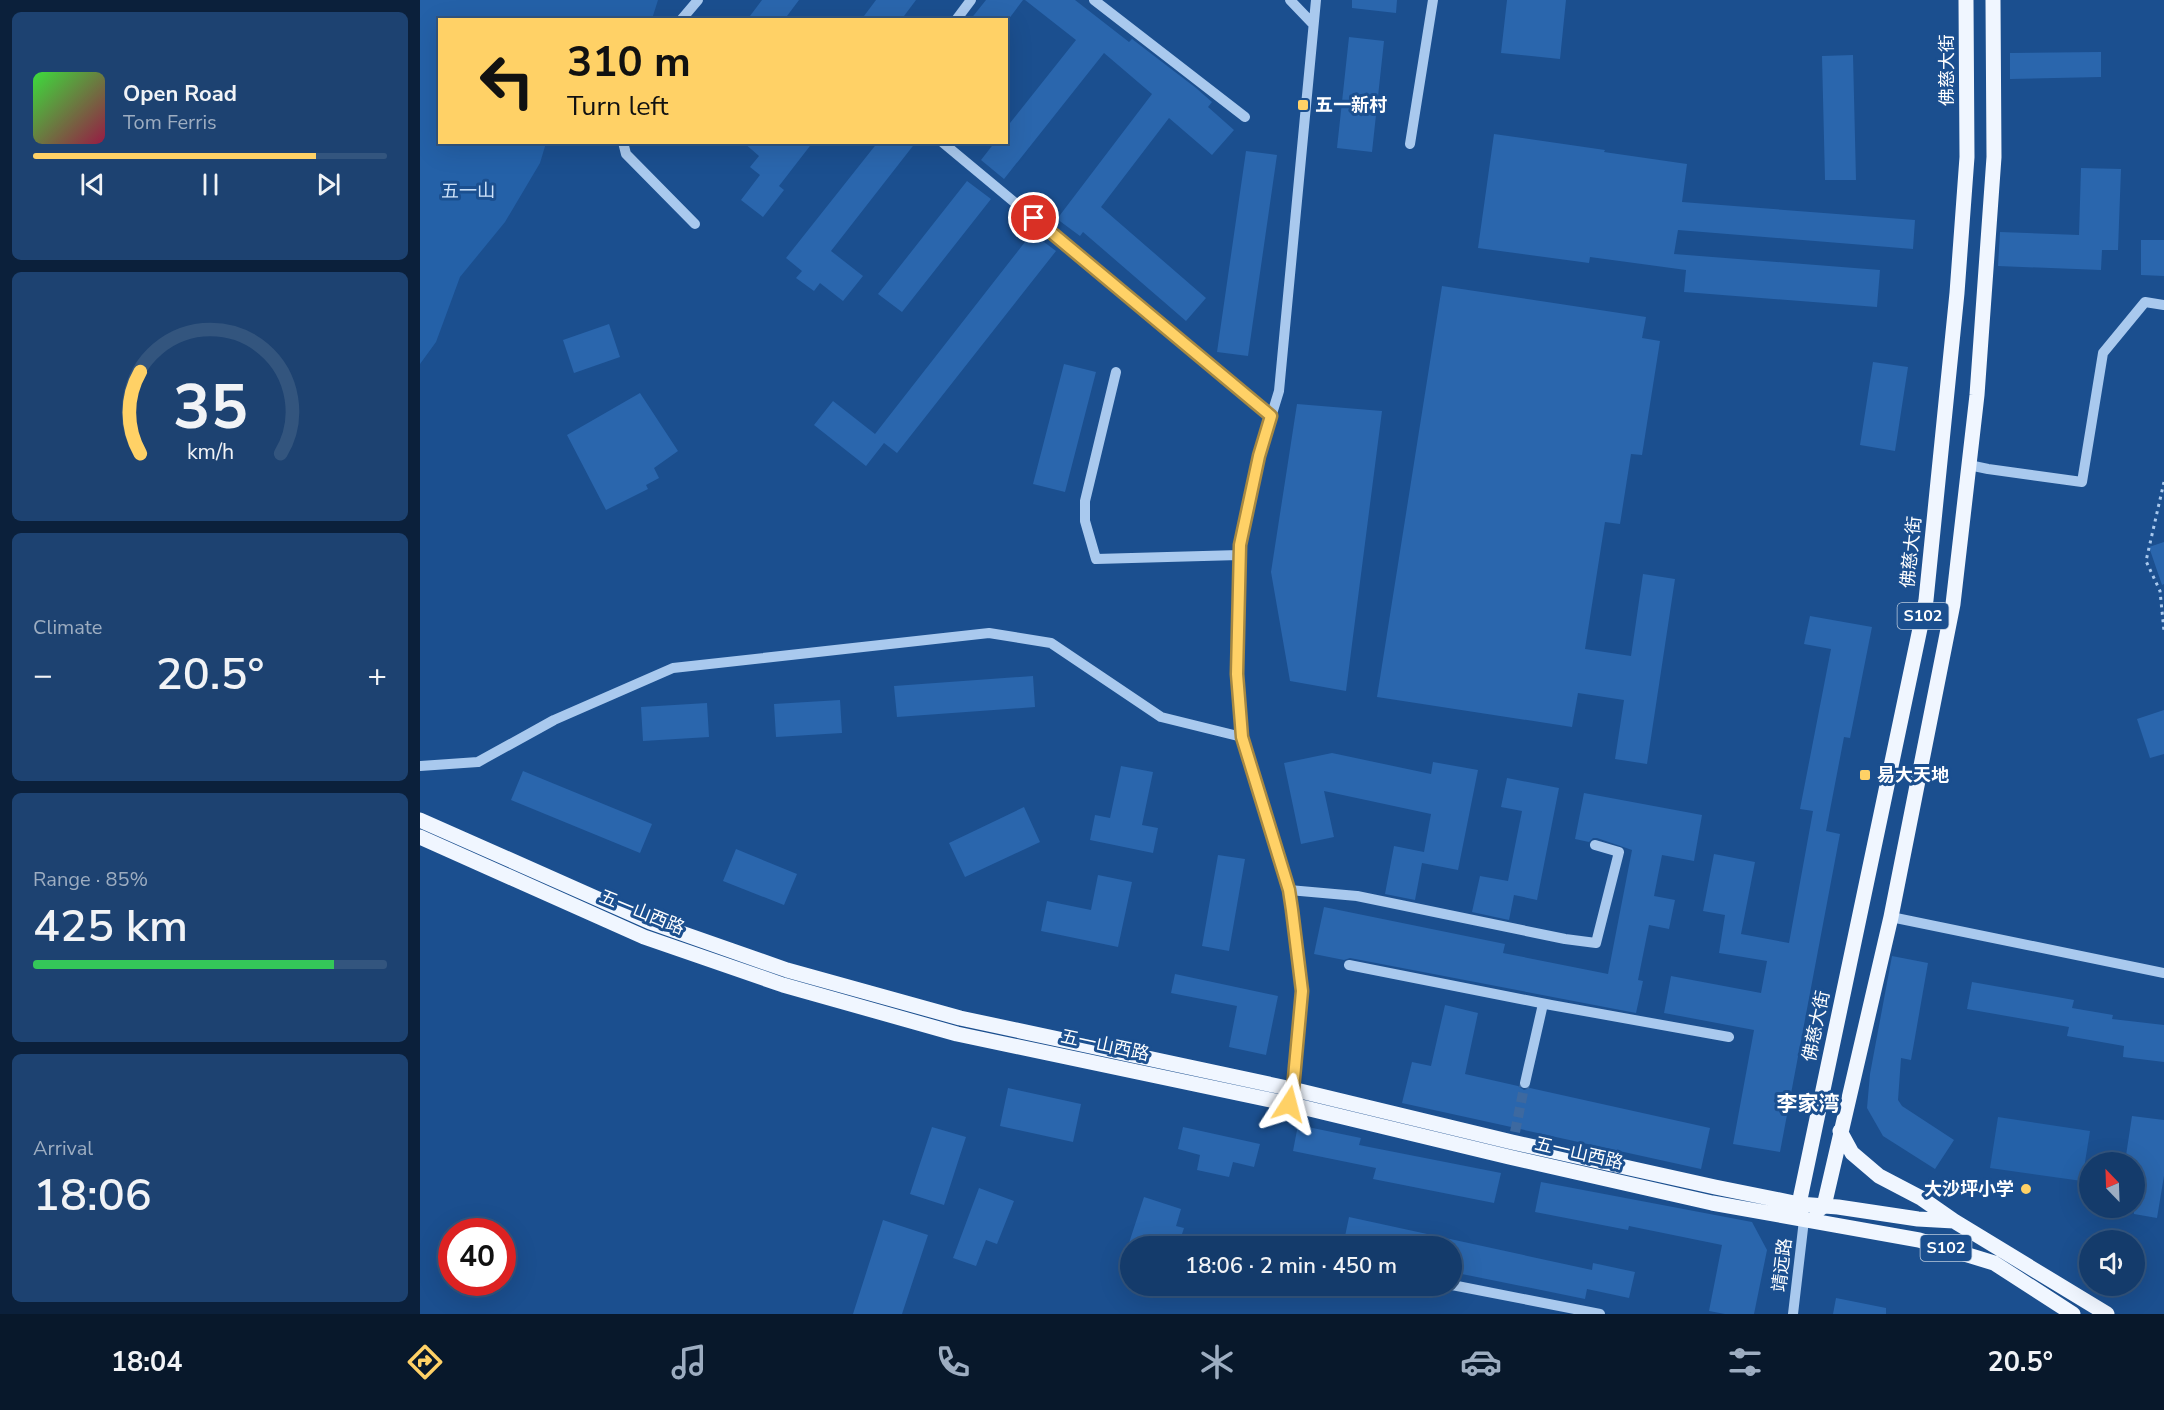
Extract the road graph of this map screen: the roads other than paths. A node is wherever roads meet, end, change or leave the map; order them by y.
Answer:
1 (698, 0) edge
2 (971, 0) edge
3 (1094, 0) edge
4 (1290, 0) edge
5 (1316, 0) edge
6 (1434, 0) edge
7 (1966, 0) edge
8 (1993, 0) edge
9 (683, 18) edge
10 (958, 18) edge
11 (1313, 24) junction
12 (1245, 117) dead end
13 (624, 144) edge
14 (944, 144) edge
15 (1410, 144) dead end
16 (695, 224) dead end
17 (2164, 305) edge
18 (1116, 372) dead end
19 (1271, 416) junction
20 (1969, 465) junction
21 (1239, 555) junction
22 (1242, 737) junction
23 (420, 766) edge
24 (420, 820) edge
25 (420, 837) edge
26 (1595, 845) dead end
27 (1289, 890) junction
28 (1891, 917) junction
29 (1349, 965) dead end
30 (2164, 973) edge
31 (1543, 1004) junction
32 (1729, 1037) dead end
33 (1525, 1083) tunnel mouth
34 (1293, 1089) junction
35 (1289, 1104) junction
36 (1840, 1131) junction
37 (1799, 1204) junction
38 (1824, 1206) junction
39 (1804, 1220) junction
40 (1954, 1221) junction
41 (1462, 1287) edge
42 (1600, 1314) edge
43 (1793, 1314) edge
44 (2073, 1314) edge
45 (2107, 1314) edge

1 - 9 street
2 - 10 street
3 - 12 street
4 - 11 street
5 - 11 street
6 - 15 street
7 - 37 main road, 佛慈大街 / S102
8 - 20 main road, S102
11 - 19 street
13 - 16 street
14 - 19 street
17 - 20 street
18 - 21 street
19 - 21 street
20 - 28 main road, S102
21 - 22 street
22 - 23 street
22 - 27 street
24 - 34 main road, 五一山西路
25 - 35 main road, 五一山西路
26 - 27 street
27 - 34 street
28 - 30 street
28 - 36 main road, S102
29 - 31 street
31 - 32 street
31 - 33 street
34 - 35 street
34 - 37 main road, 五一山西路
35 - 39 main road, 五一山西路
36 - 38 main road
36 - 40 main road, S102
37 - 38 main road
37 - 39 main road, 佛慈大街 / S102
38 - 39 main road
38 - 40 main road
39 - 43 street, 靖远路
39 - 44 main road, S102
40 - 45 main road, S102
41 - 42 street

